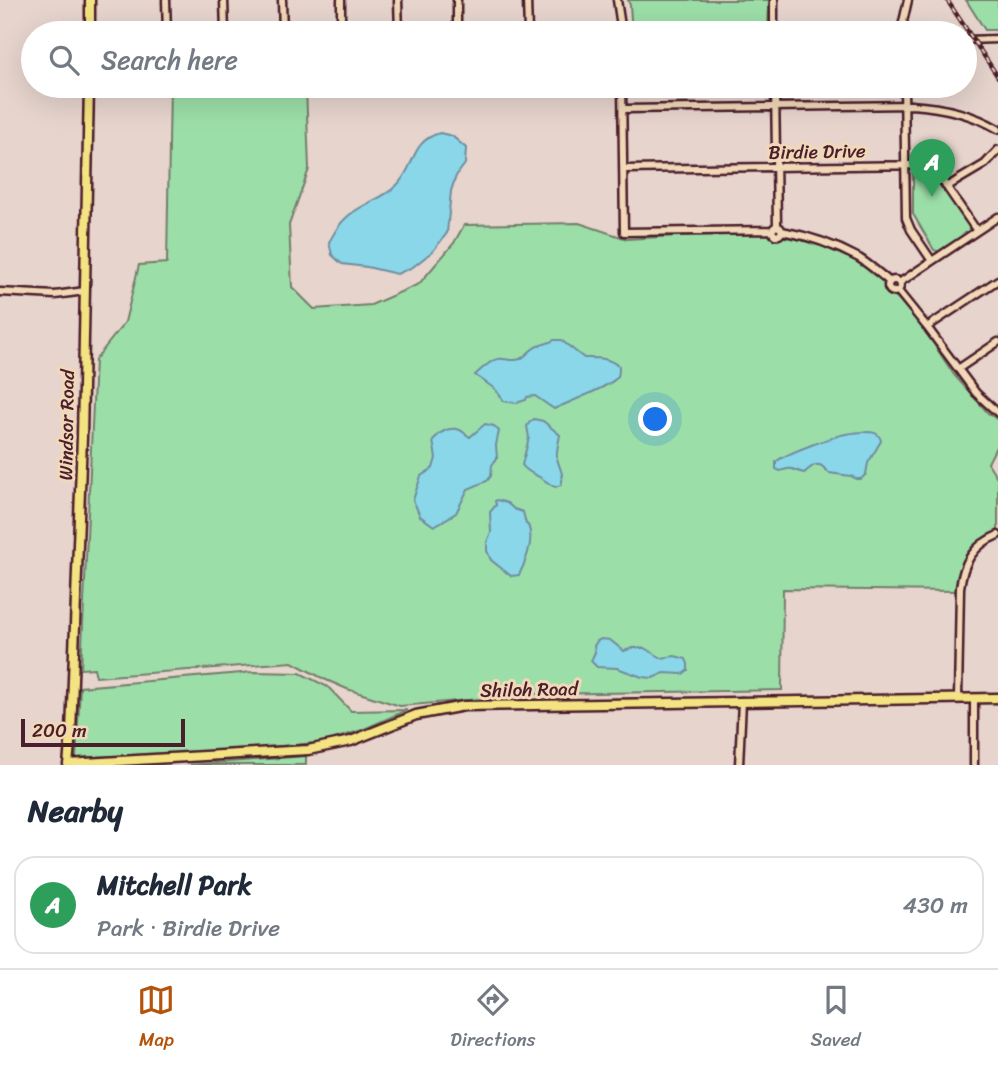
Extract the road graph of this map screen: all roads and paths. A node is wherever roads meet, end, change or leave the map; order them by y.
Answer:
1 (90, 0) edge
2 (166, 0) edge
3 (224, 0) edge
4 (282, 0) edge
5 (341, 0) edge
6 (398, 0) edge
7 (457, 0) edge
8 (527, 0) edge
9 (617, 0) edge
10 (774, 0) edge
11 (908, 0) edge
12 (90, 21) edge
13 (167, 21) edge
14 (225, 21) edge
15 (283, 21) edge
16 (341, 21) edge
17 (399, 21) edge
18 (457, 21) edge
19 (528, 21) edge
20 (621, 21) edge
21 (774, 21) edge
22 (903, 21) edge
23 (998, 39) edge
24 (977, 40) edge
25 (89, 98) edge
26 (623, 98) edge
27 (775, 98) edge
28 (904, 98) edge
29 (904, 105) junction
30 (775, 107) junction
31 (623, 109) junction
32 (998, 129) edge
33 (998, 150) edge
34 (905, 166) junction
35 (776, 167) junction
36 (624, 169) junction
37 (948, 187) junction
38 (998, 217) edge
39 (777, 229) junction
40 (977, 231) junction
41 (932, 261) junction
42 (998, 280) edge
43 (890, 282) junction
44 (899, 283) junction
45 (85, 291) junction
46 (0, 292) edge
47 (898, 292) junction
48 (927, 327) junction
49 (998, 342) edge
50 (958, 369) junction
51 (996, 409) edge
52 (998, 535) edge
53 (958, 698) junction
54 (974, 698) junction
55 (998, 698) edge
56 (742, 701) junction
57 (68, 765) edge
58 (739, 765) edge
59 (974, 765) edge

1 - 12 main road
2 - 13 street
3 - 14 street
4 - 15 street
5 - 16 street
6 - 17 street
7 - 18 street
8 - 19 street
9 - 20 street
10 - 21 street
11 - 22 street
23 - 24 street
25 - 45 main road, Windsor Road
26 - 31 street
27 - 30 street
28 - 29 street
29 - 30 street
29 - 32 street
29 - 34 street
30 - 31 street
30 - 35 street
31 - 36 street
33 - 37 street
34 - 35 street, Birdie Drive
34 - 37 street, Birdie Drive
34 - 41 street
35 - 36 street, Birdie Drive
35 - 39 street
36 - 39 street
37 - 40 street, Birdie Drive
38 - 40 street
39 - 43 street
40 - 41 street
41 - 44 street
42 - 48 street
43 - 44 street
43 - 47 street
44 - 47 street
45 - 46 street
45 - 57 main road, Windsor Road
47 - 48 street
48 - 50 street
49 - 50 street
50 - 51 street
52 - 53 street
53 - 54 main road, Shiloh Road
53 - 56 main road, Shiloh Road
54 - 55 main road, Shiloh Road
54 - 59 street
56 - 57 main road, Shiloh Road
56 - 58 street

